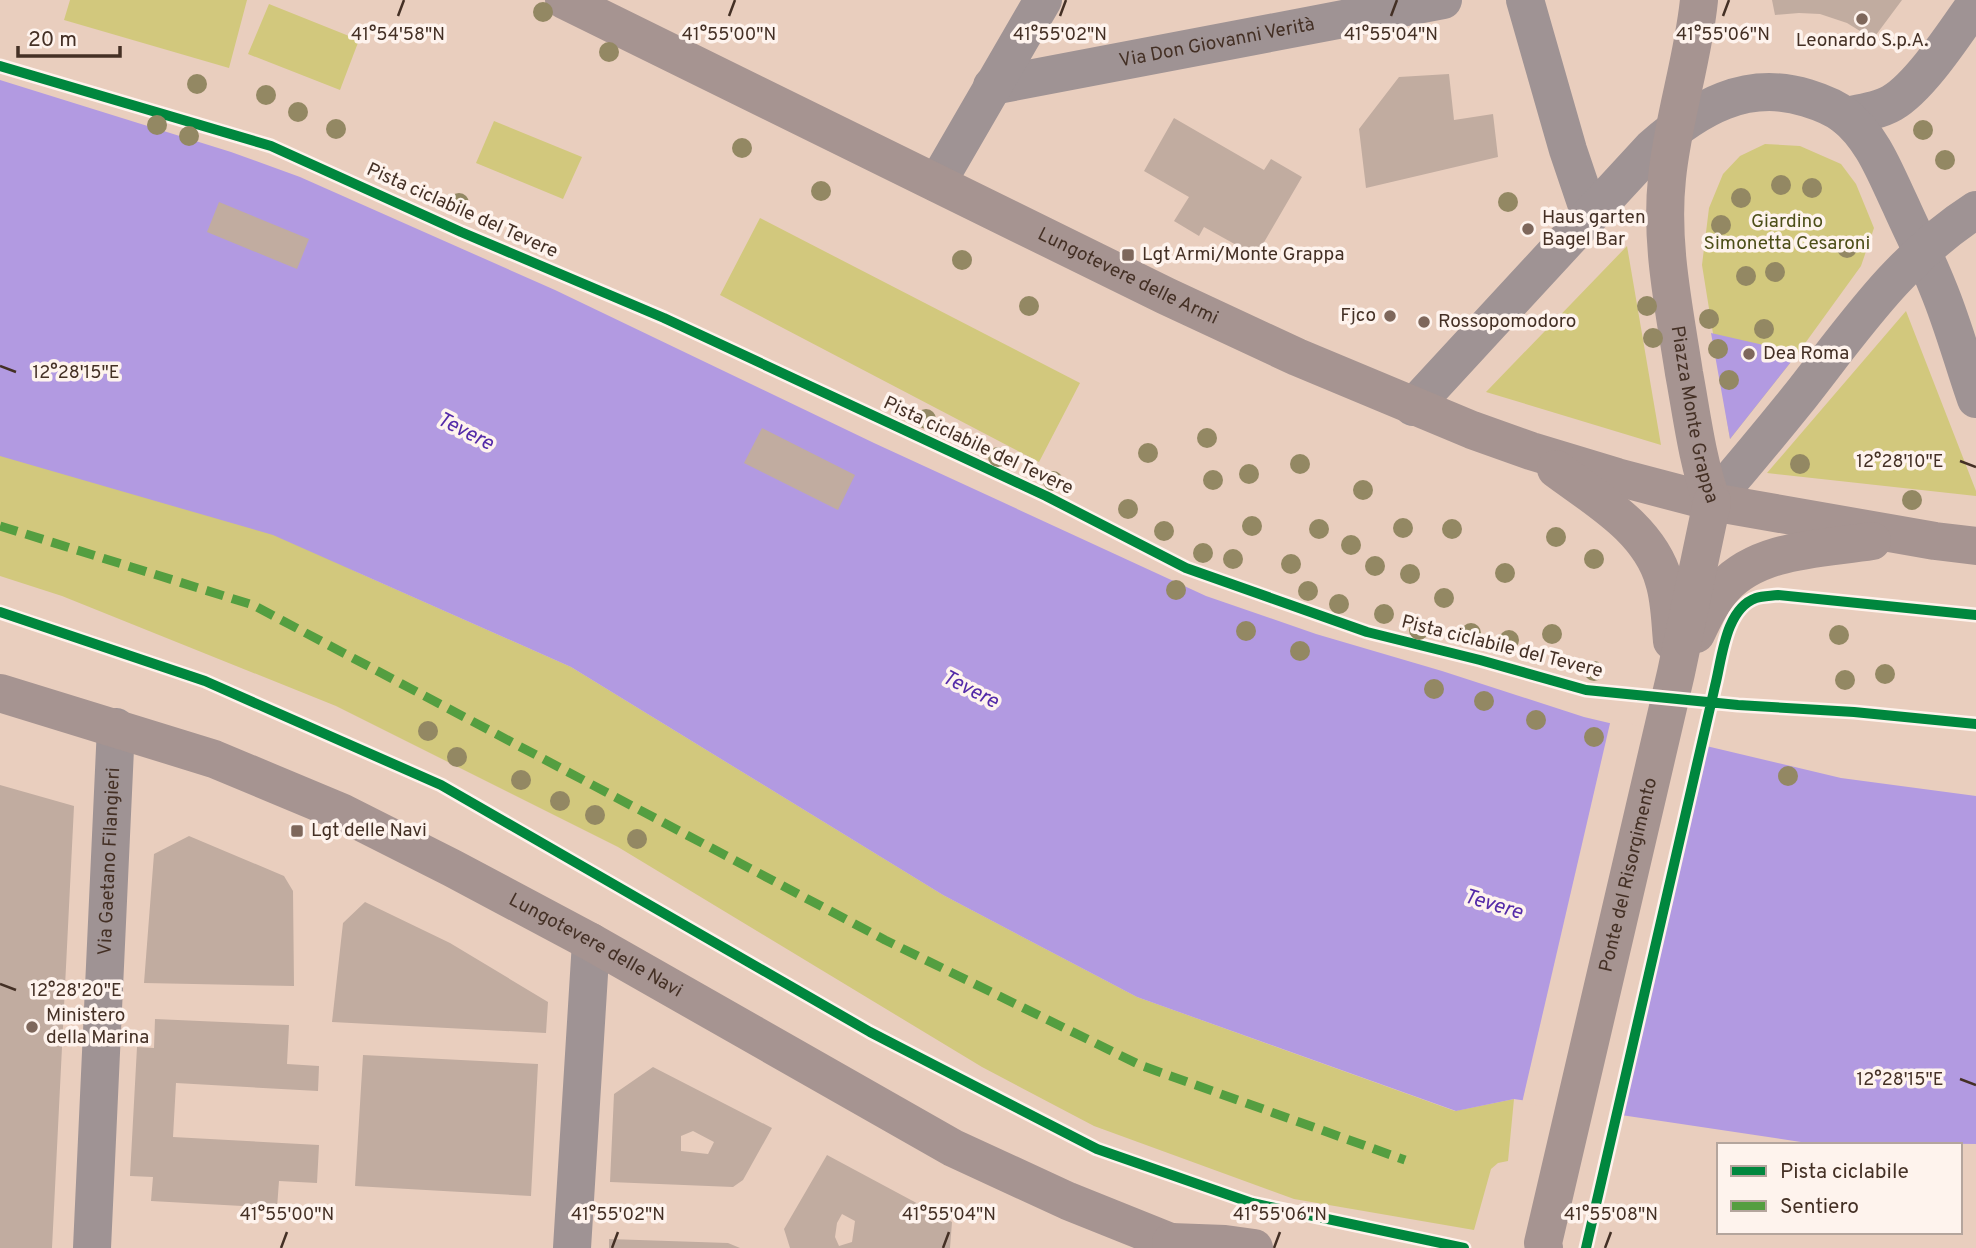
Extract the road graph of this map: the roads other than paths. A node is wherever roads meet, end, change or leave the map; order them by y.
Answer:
1 (564, 0) edge
2 (1043, 0) edge
3 (1443, 0) edge
4 (1525, 0) edge
5 (1699, 0) edge
6 (1976, 3) edge
7 (992, 86) junction
8 (1845, 116) junction
9 (1674, 129) junction
10 (937, 183) junction
11 (1976, 210) edge
12 (1590, 215) junction
13 (1921, 251) junction
14 (1968, 340) edge
15 (1976, 399) edge
16 (1413, 407) junction
17 (1531, 452) junction
18 (1712, 502) junction
19 (1906, 536) junction
20 (1976, 546) edge
21 (1676, 673) junction
22 (0, 692) edge
23 (116, 727) junction
24 (592, 942) junction
25 (1170, 1246) edge
26 (1541, 1247) edge
27 (92, 1248) edge
28 (572, 1248) edge
29 (1254, 1248) edge

1 - 10 main road, Lungotevere delle Armi
2 - 7 street
3 - 7 street, Via Don Giovanni Verità
4 - 12 street
5 - 9 main road, Piazza Monte Grappa
6 - 8 street
7 - 10 street
8 - 9 street
8 - 13 street
9 - 12 street
9 - 18 main road, Piazza Monte Grappa
10 - 16 main road, Lungotevere delle Armi
11 - 13 street, Piazza Monte Grappa
12 - 16 street
13 - 14 street
13 - 18 street, Piazza Monte Grappa
14 - 15 street
16 - 17 main road, Lungotevere delle Armi
17 - 18 main road, Lungotevere delle Armi
17 - 21 main road
18 - 19 main road, Lungotevere delle Armi
18 - 21 main road, Ponte del Risorgimento
19 - 20 main road
19 - 21 main road
21 - 26 main road, Ponte del Risorgimento
22 - 23 main road, Lungotevere delle Navi
23 - 24 main road, Lungotevere delle Navi
23 - 27 street, Via Gaetano Filangieri
24 - 25 main road, Lungotevere delle Navi
24 - 28 street
25 - 29 main road, Lungotevere delle Navi

